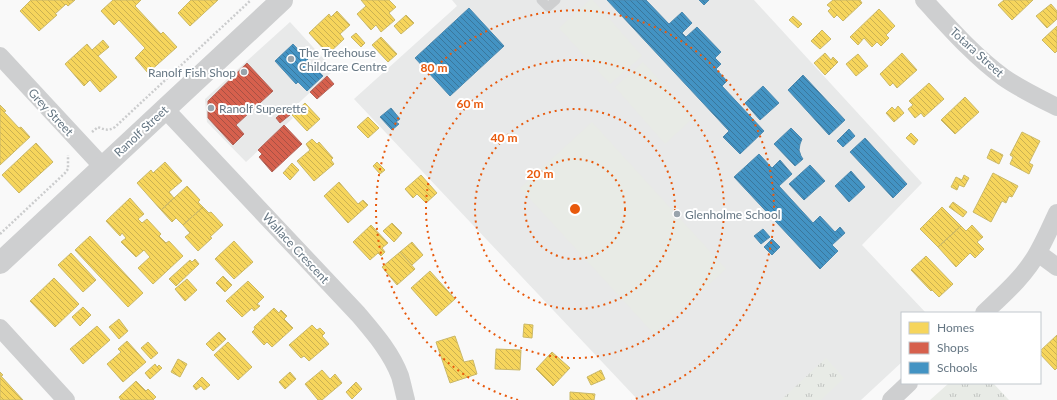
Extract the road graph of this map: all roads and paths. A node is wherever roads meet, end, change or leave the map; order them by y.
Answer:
1 (251, 0) edge
2 (282, 0) edge
3 (541, 0) edge
4 (556, 0) edge
5 (924, 0) edge
6 (0, 56) edge
7 (1057, 107) edge
8 (165, 108) junction
9 (89, 136) dead end
10 (73, 151) dead end
11 (103, 167) junction
12 (1057, 213) edge
13 (0, 234) edge
14 (1038, 253) junction
15 (0, 263) edge
16 (1057, 267) edge
17 (985, 312) edge
18 (0, 328) edge
19 (908, 384) edge
20 (66, 400) edge
21 (406, 400) edge
22 (891, 400) edge

1 - 9 path
2 - 8 street, Ranolf Street
3 - 4 lane
5 - 7 street, Totara Street
6 - 11 street, Grey Street
8 - 11 street, Ranolf Street
8 - 21 street, Wallace Crescent
10 - 13 path
11 - 15 street, Ranolf Street
12 - 14 street
14 - 16 street
14 - 17 street
18 - 20 street
19 - 22 street

